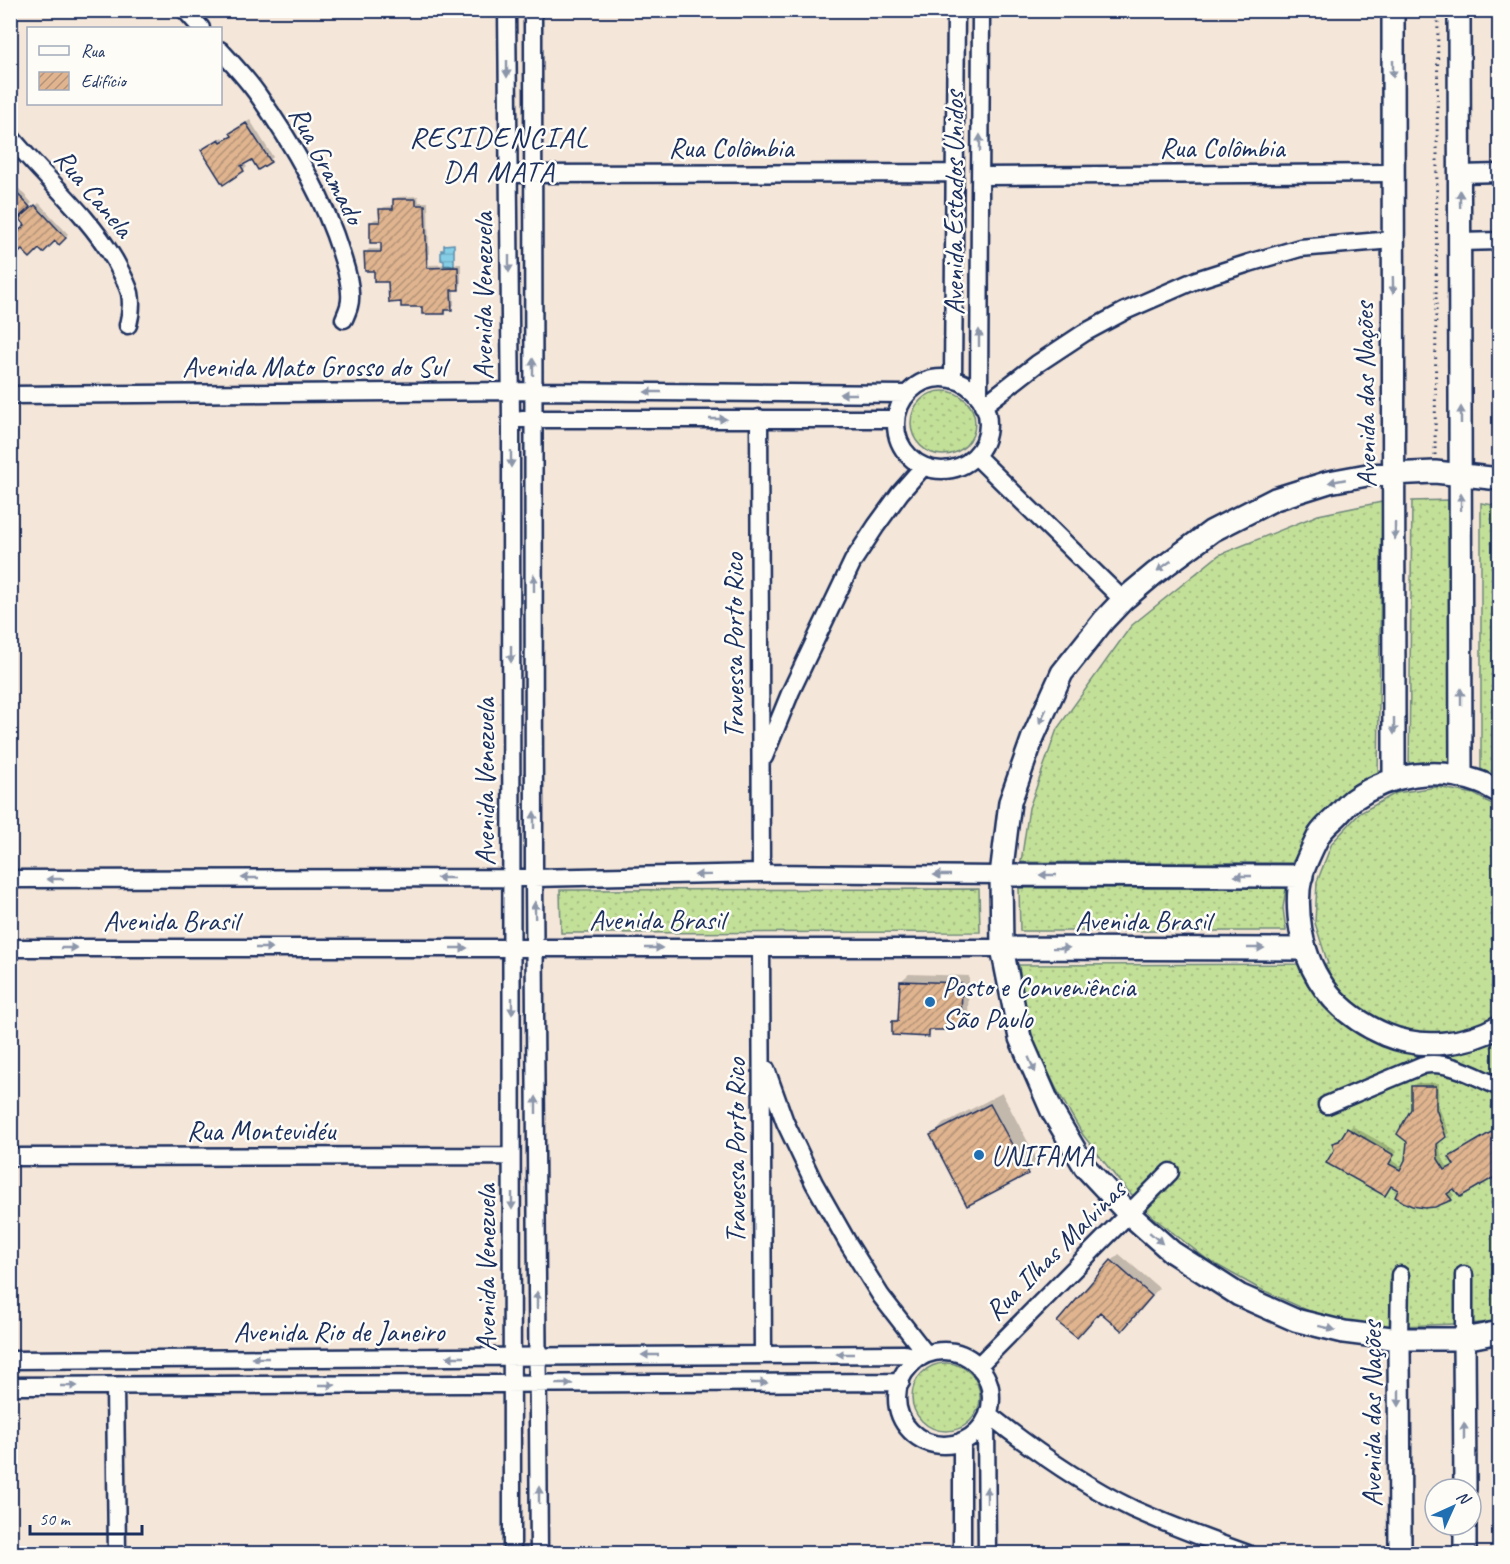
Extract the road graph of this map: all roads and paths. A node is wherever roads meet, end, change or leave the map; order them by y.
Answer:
1 (185, 10) edge
2 (507, 10) edge
3 (533, 10) edge
4 (956, 10) edge
5 (981, 10) edge
6 (1393, 10) edge
7 (1438, 10) edge
8 (1459, 10) edge
9 (200, 27) edge
10 (222, 52) edge
11 (10, 136) edge
12 (954, 173) junction
13 (1393, 173) junction
14 (1500, 173) edge
15 (508, 174) junction
16 (533, 174) junction
17 (1460, 174) junction
18 (980, 176) junction
19 (1392, 240) junction
20 (1500, 241) edge
21 (1461, 242) junction
22 (344, 319) dead end
23 (128, 325) dead end
24 (953, 380) junction
25 (510, 392) junction
26 (534, 392) junction
27 (906, 394) junction
28 (10, 395) edge
29 (981, 401) junction
30 (759, 418) junction
31 (896, 418) junction
32 (511, 419) junction
33 (533, 419) junction
34 (976, 456) junction
35 (923, 467) junction
36 (1435, 472) junction
37 (1395, 473) junction
38 (1461, 474) junction
39 (1500, 479) edge
40 (1123, 600) junction
41 (760, 766) junction
42 (1461, 777) junction
43 (1394, 779) junction
44 (1500, 792) edge
45 (761, 873) junction
46 (1001, 875) junction
47 (1302, 876) junction
48 (512, 878) junction
49 (534, 878) junction
50 (10, 879) edge
51 (10, 948) edge
52 (512, 948) junction
53 (535, 948) junction
54 (761, 948) junction
55 (1002, 948) junction
56 (1304, 949) junction
57 (1500, 1026) edge
58 (1433, 1053) junction
59 (762, 1056) junction
60 (1500, 1087) edge
61 (1327, 1105) dead end
62 (512, 1156) junction
63 (10, 1157) edge
64 (1170, 1172) dead end
65 (1128, 1213) junction
66 (1400, 1275) dead end
67 (1464, 1275) dead end
68 (1500, 1332) edge
69 (1399, 1339) junction
70 (1464, 1339) junction
71 (763, 1354) junction
72 (513, 1356) junction
73 (538, 1356) junction
74 (923, 1356) junction
75 (10, 1360) edge
76 (978, 1366) junction
77 (901, 1382) junction
78 (513, 1384) junction
79 (538, 1384) junction
80 (10, 1386) edge
81 (115, 1386) junction
82 (987, 1416) junction
83 (962, 1441) junction
84 (1465, 1477) edge
85 (1465, 1537) edge
86 (117, 1554) edge
87 (512, 1554) edge
88 (539, 1554) edge
89 (962, 1554) edge
90 (987, 1554) edge
91 (1248, 1554) edge
92 (1400, 1554) edge
93 (1465, 1554) edge

1 - 9 street
2 -> 15 street, Avenida Venezuela
3 - 16 street, Avenida Venezuela
4 - 12 street, Avenida Estados Unidos
18 -> 5 street, Avenida Estados Unidos
6 -> 13 main road, Avenida das Nações
7 - 36 path
8 - 17 main road
10 - 22 street, Rua Gramado
11 - 23 street, Rua Canela
12 - 16 street, Rua Colômbia
12 - 24 street, Avenida Estados Unidos
13 - 18 street, Rua Colômbia
13 - 19 main road, Avenida das Nações
14 - 17 street
15 - 16 street, Rua Colômbia
15 -> 25 street, Avenida Venezuela
26 -> 16 street, Avenida Venezuela
21 -> 17 main road
29 -> 18 street, Avenida Estados Unidos
19 - 29 street
19 -> 37 main road, Avenida das Nações
20 - 21 street
38 -> 21 main road
24 - 27 street
24 - 29 street
25 - 26 street, Avenida Mato Grosso do Sul
25 - 28 street, Avenida Mato Grosso do Sul
25 - 32 street, Avenida Venezuela
27 -> 26 street, Avenida Mato Grosso do Sul
26 - 33 street, Avenida Venezuela
27 - 31 street
29 - 34 street
30 - 31 street
33 -> 30 street
30 - 41 street, Travessa Porto Rico
31 - 35 street
32 - 33 street
32 -> 48 street, Avenida Venezuela
49 -> 33 street, Avenida Venezuela
34 - 35 street
34 - 40 street
35 - 41 street
36 - 37 main road
36 - 38 main road
37 -> 40 main road
37 -> 43 main road, Avenida das Nações
38 - 39 main road
42 -> 38 main road
40 -> 46 main road
41 - 45 street, Travessa Porto Rico
42 - 43 main road
42 - 44 main road
43 - 47 main road
46 -> 45 street, Avenida Brasil
45 -> 49 street, Avenida Brasil
47 -> 46 main road, Avenida Brasil
46 - 55 main road
47 - 56 main road
48 - 49 street, Avenida Brasil
48 -> 50 street, Avenida Brasil
48 - 52 street, Avenida Venezuela
53 -> 49 street, Avenida Venezuela
51 -> 52 street, Avenida Brasil
52 - 53 street, Avenida Brasil
52 -> 62 street, Avenida Venezuela
53 -> 54 street, Avenida Brasil
73 -> 53 street, Avenida Venezuela
54 - 55 street, Avenida Brasil
54 - 59 street, Travessa Porto Rico
55 -> 56 main road, Avenida Brasil
55 -> 65 main road
56 - 58 main road
57 - 58 main road
58 - 60 street
58 - 61 street
59 - 71 street, Travessa Porto Rico
59 - 74 street
62 - 63 street, Rua Montevidéu
62 -> 72 street, Avenida Venezuela
64 - 65 street, Rua Ilhas Malvinas
65 -> 69 main road
65 - 76 street, Rua Ilhas Malvinas
66 - 69 street, Avenida das Nações
67 - 70 street
68 - 70 main road
69 - 70 main road
69 -> 92 main road, Avenida das Nações
84 -> 70 main road
71 -> 73 street, Avenida Rio de Janeiro
74 -> 71 street, Avenida Rio de Janeiro
72 - 73 street, Avenida Rio de Janeiro
72 -> 75 street, Avenida Rio de Janeiro
72 - 78 street, Avenida Venezuela
73 - 79 street, Avenida Venezuela
74 - 76 street
74 - 77 street
76 - 82 street
79 -> 77 street, Avenida Rio de Janeiro
77 - 83 street
78 - 79 street, Avenida Rio de Janeiro
81 -> 78 street, Avenida Rio de Janeiro
78 - 87 street, Avenida Venezuela
88 -> 79 street, Avenida Venezuela
80 -> 81 street, Avenida Rio de Janeiro
81 - 86 street
82 - 83 street
90 -> 82 street
82 - 91 street
83 - 89 street
85 - 93 main road

